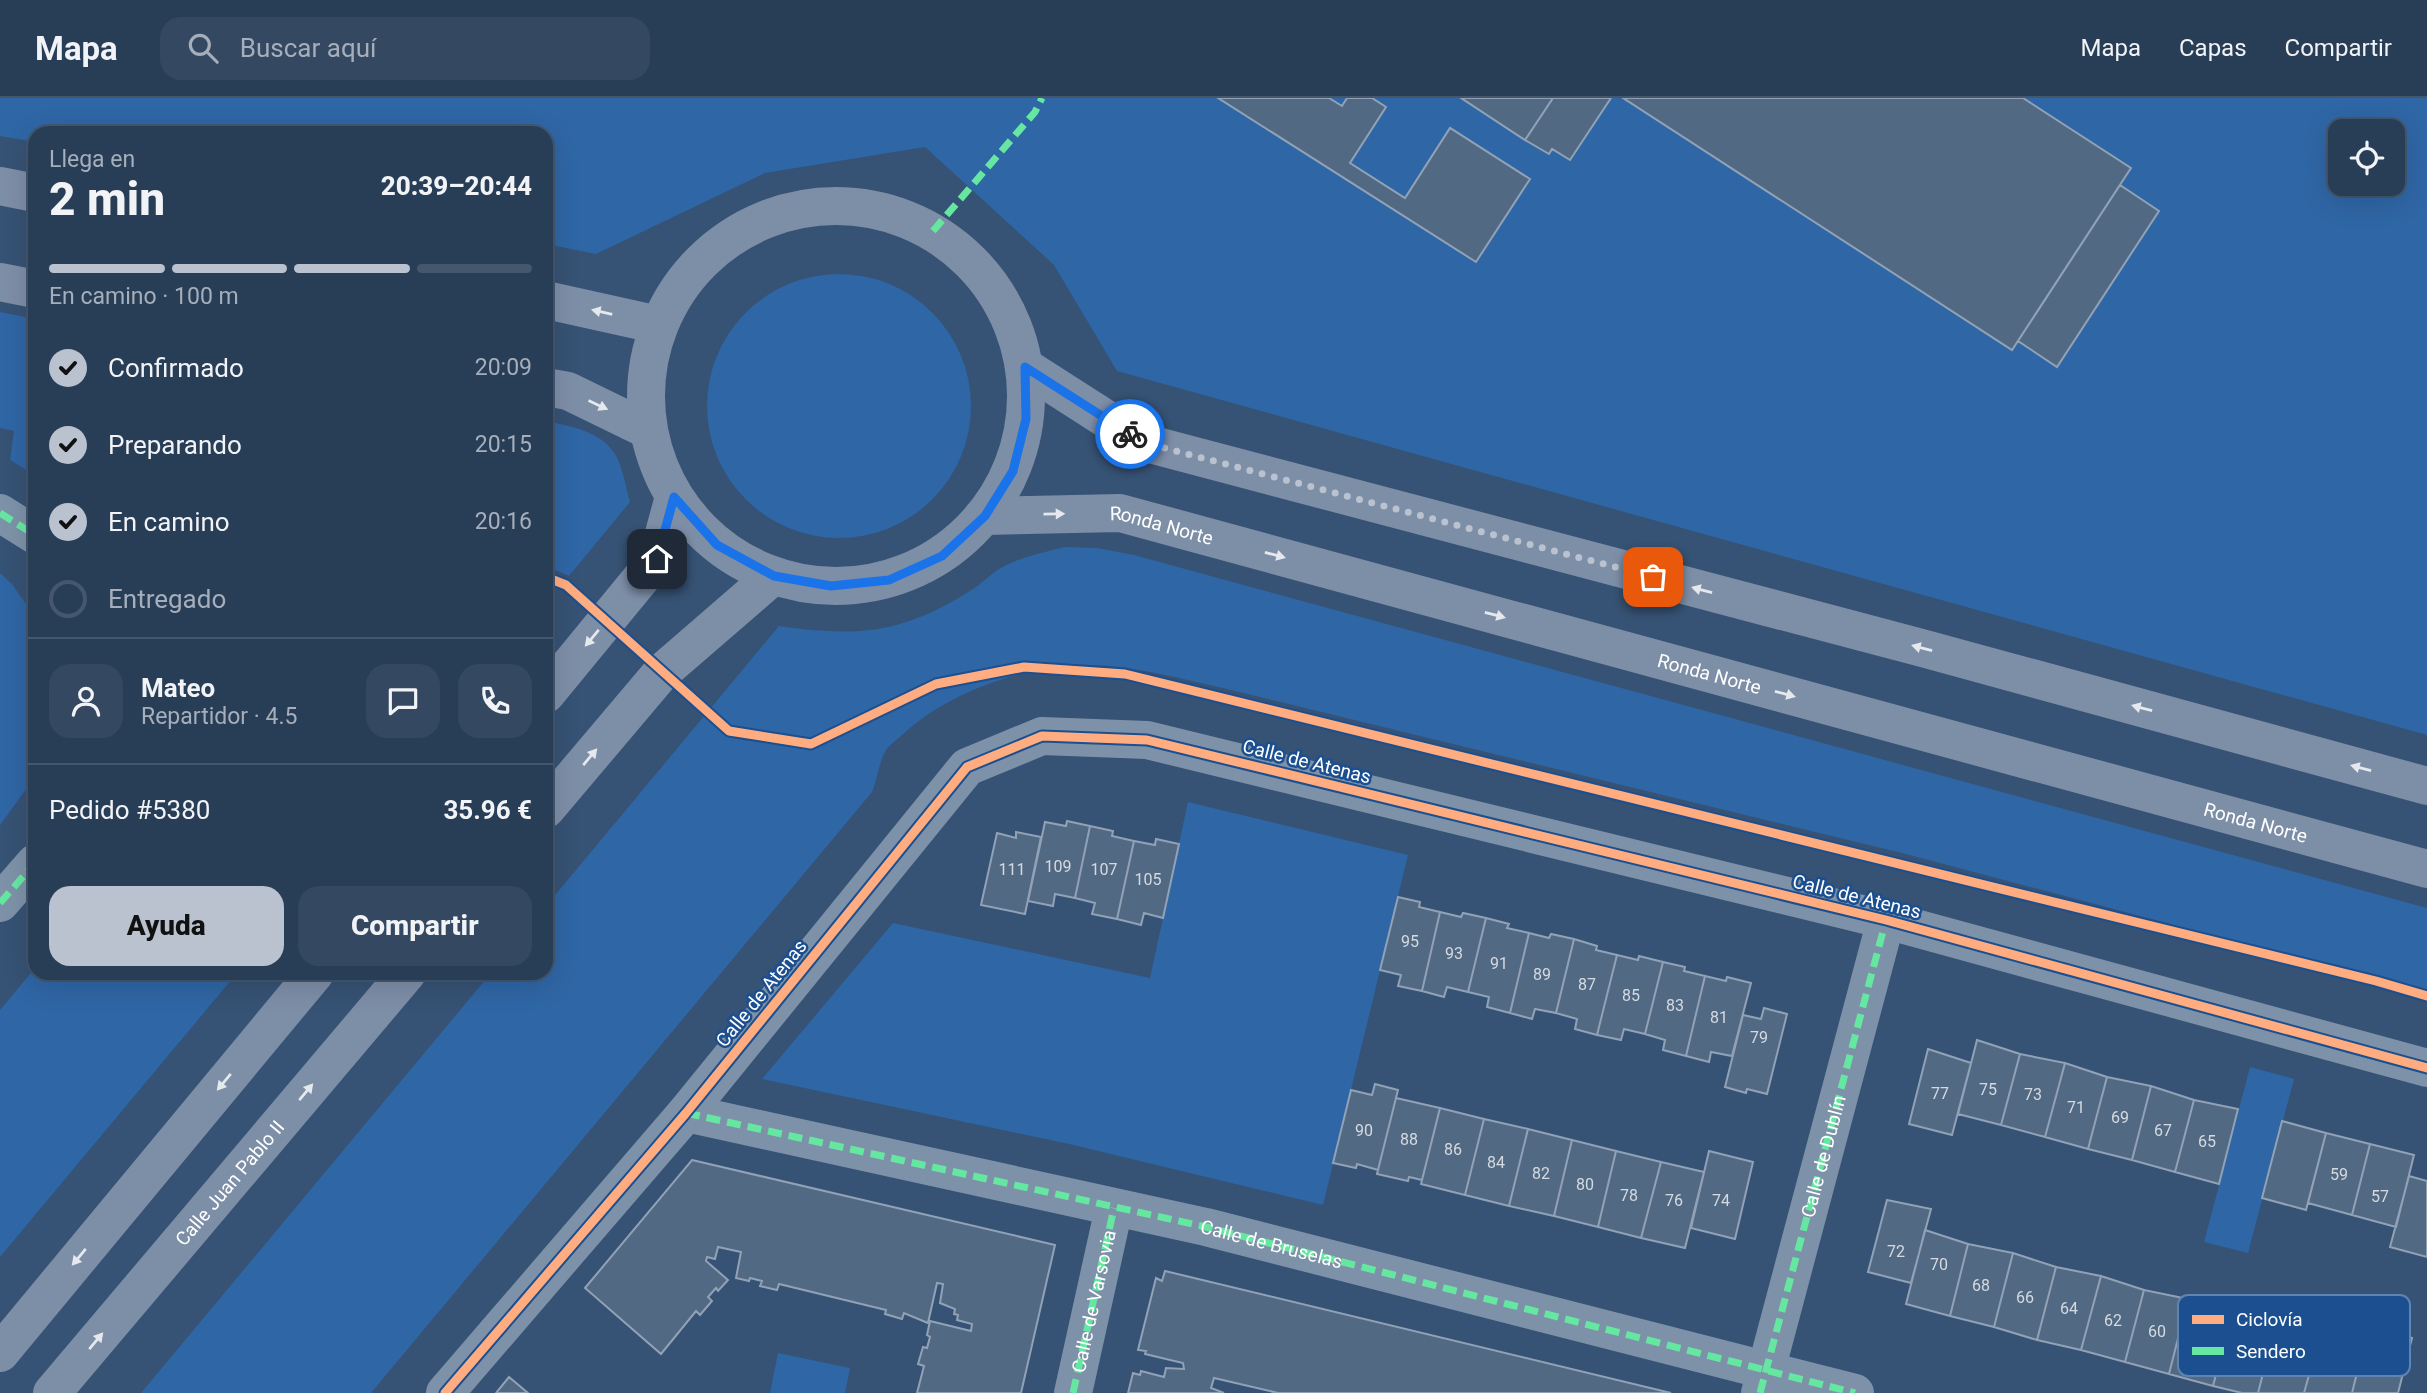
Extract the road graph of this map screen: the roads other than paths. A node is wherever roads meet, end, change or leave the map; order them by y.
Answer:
1 (0, 186) edge
2 (28, 192) edge
3 (0, 282) edge
4 (28, 288) edge
5 (553, 302) edge
6 (659, 325) junction
7 (1025, 367) junction
8 (553, 388) edge
9 (648, 430) junction
10 (674, 497) junction
11 (0, 513) edge
12 (985, 516) junction
13 (28, 531) edge
14 (774, 576) junction
15 (553, 685) edge
16 (2427, 786) edge
17 (553, 801) edge
18 (2427, 869) edge
19 (28, 871) edge
20 (0, 903) edge
21 (1886, 920) junction
22 (309, 980) edge
23 (401, 980) edge
24 (2427, 1068) edge
25 (686, 1113) junction
26 (1114, 1208) junction
27 (0, 1353) edge
28 (1763, 1381) edge
29 (52, 1393) edge
30 (444, 1393) edge
31 (1073, 1393) edge
32 (1855, 1393) edge

1 - 2 main road
3 - 4 main road
6 -> 5 main road
6 - 7 main road
6 - 9 main road
7 - 12 main road
16 -> 7 main road
8 -> 9 main road
9 - 10 main road
10 - 14 main road
10 -> 15 main road
11 - 13 street
12 - 14 main road
12 -> 18 main road, Ronda Norte
17 -> 14 main road
19 - 20 street
21 - 24 street, Calle de Atenas
21 - 25 street, Calle de Atenas
21 - 28 street, Calle de Dublín
22 -> 27 main road
29 -> 23 main road, Calle Juan Pablo II
25 - 26 street, Calle de Bruselas
25 - 30 street, Calle de Atenas
26 - 28 street, Calle de Bruselas
26 - 31 street, Calle de Varsovia
28 - 32 street, Calle de Bruselas

